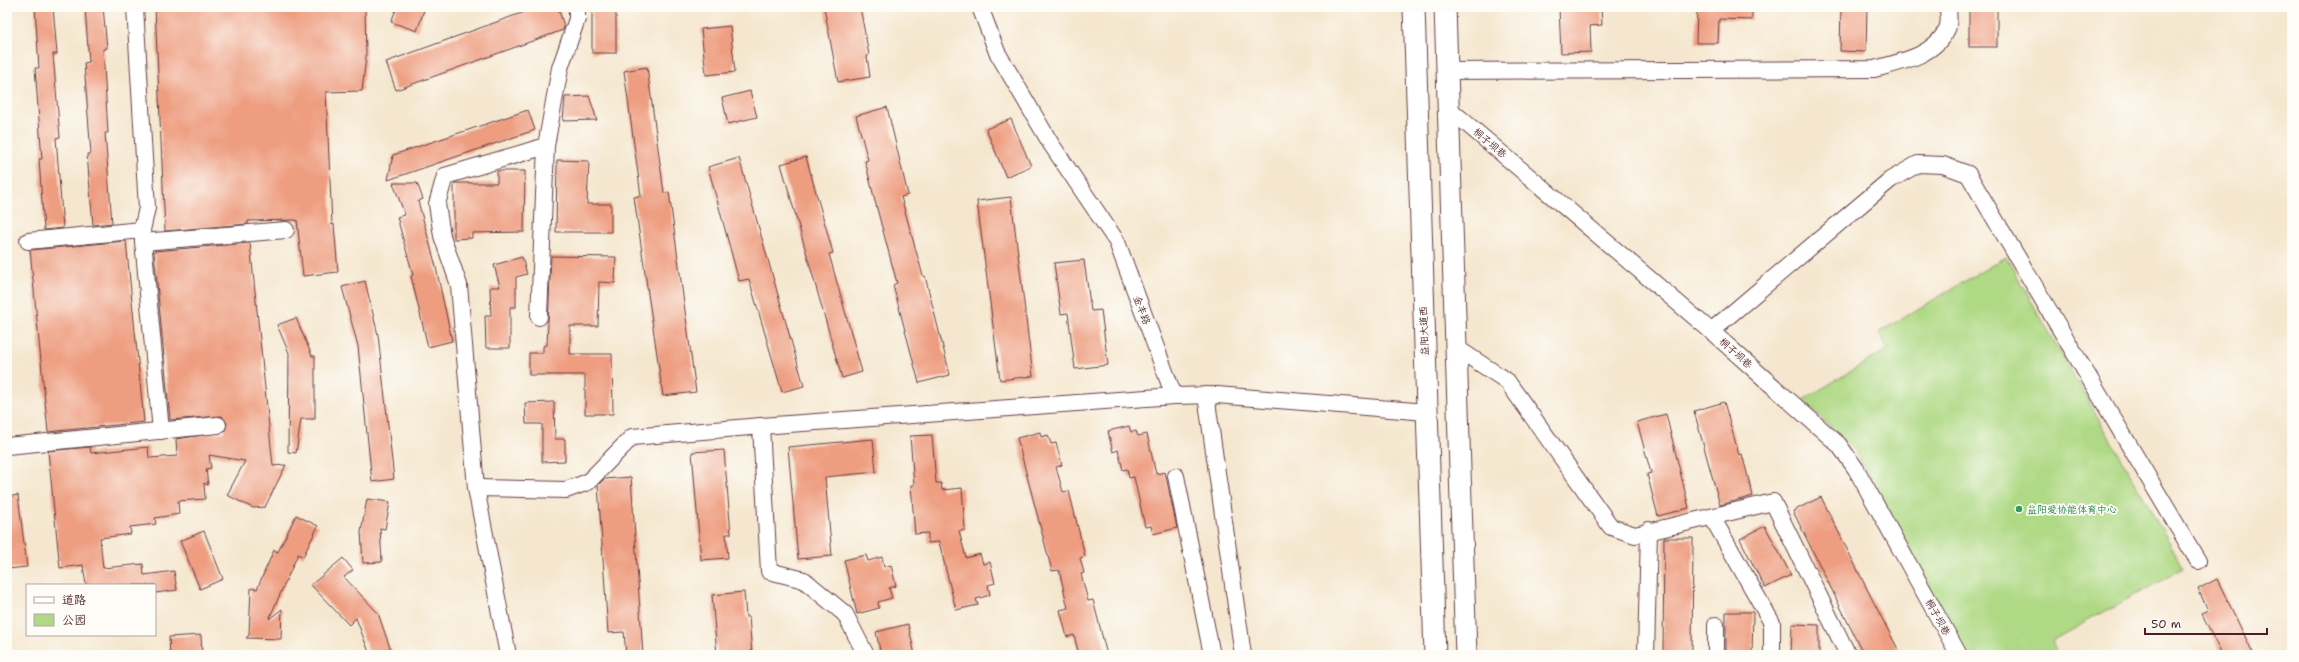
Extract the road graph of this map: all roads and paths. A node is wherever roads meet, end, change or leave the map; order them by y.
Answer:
1 (135, 7) edge
2 (577, 7) edge
3 (980, 7) edge
4 (1414, 7) edge
5 (1445, 7) edge
6 (1948, 7) edge
7 (1446, 71) junction
8 (1447, 107) junction
9 (546, 146) junction
10 (286, 230) dead end
11 (143, 236) junction
12 (28, 241) dead end
13 (539, 317) dead end
14 (1711, 331) junction
15 (1455, 347) junction
16 (1206, 395) junction
17 (1174, 396) junction
18 (1427, 412) junction
19 (218, 425) dead end
20 (761, 426) junction
21 (161, 431) junction
22 (7, 446) edge
23 (1176, 476) dead end
24 (476, 488) junction
25 (1712, 517) junction
26 (1649, 530) junction
27 (2198, 560) dead end
28 (1716, 625) dead end
29 (508, 655) edge
30 (866, 655) edge
31 (1212, 655) edge
32 (1243, 655) edge
33 (1435, 655) edge
34 (1466, 655) edge
35 (1646, 655) edge
36 (1716, 655) edge
37 (1772, 655) edge
38 (1848, 655) edge
39 (1959, 655) edge

1 - 11 street
2 - 9 street
3 - 17 street, 金丰路
4 - 18 main road, 益阳大道西
5 - 7 main road
6 - 7 street
7 - 8 main road
8 - 14 street, 桐子坝巷
8 - 15 main road
9 - 13 street
9 - 24 street
10 - 11 street
11 - 12 street
11 - 21 street
14 - 27 street
14 - 39 street, 桐子坝巷
15 - 26 street
15 - 34 main road
16 - 17 street
16 - 18 street
16 - 32 street
17 - 20 street
18 - 33 main road, 益阳大道西
19 - 21 street
20 - 24 street
20 - 30 street
21 - 22 street
23 - 31 street
24 - 29 street
25 - 26 street
25 - 37 street
25 - 38 street
26 - 35 street
28 - 36 street

